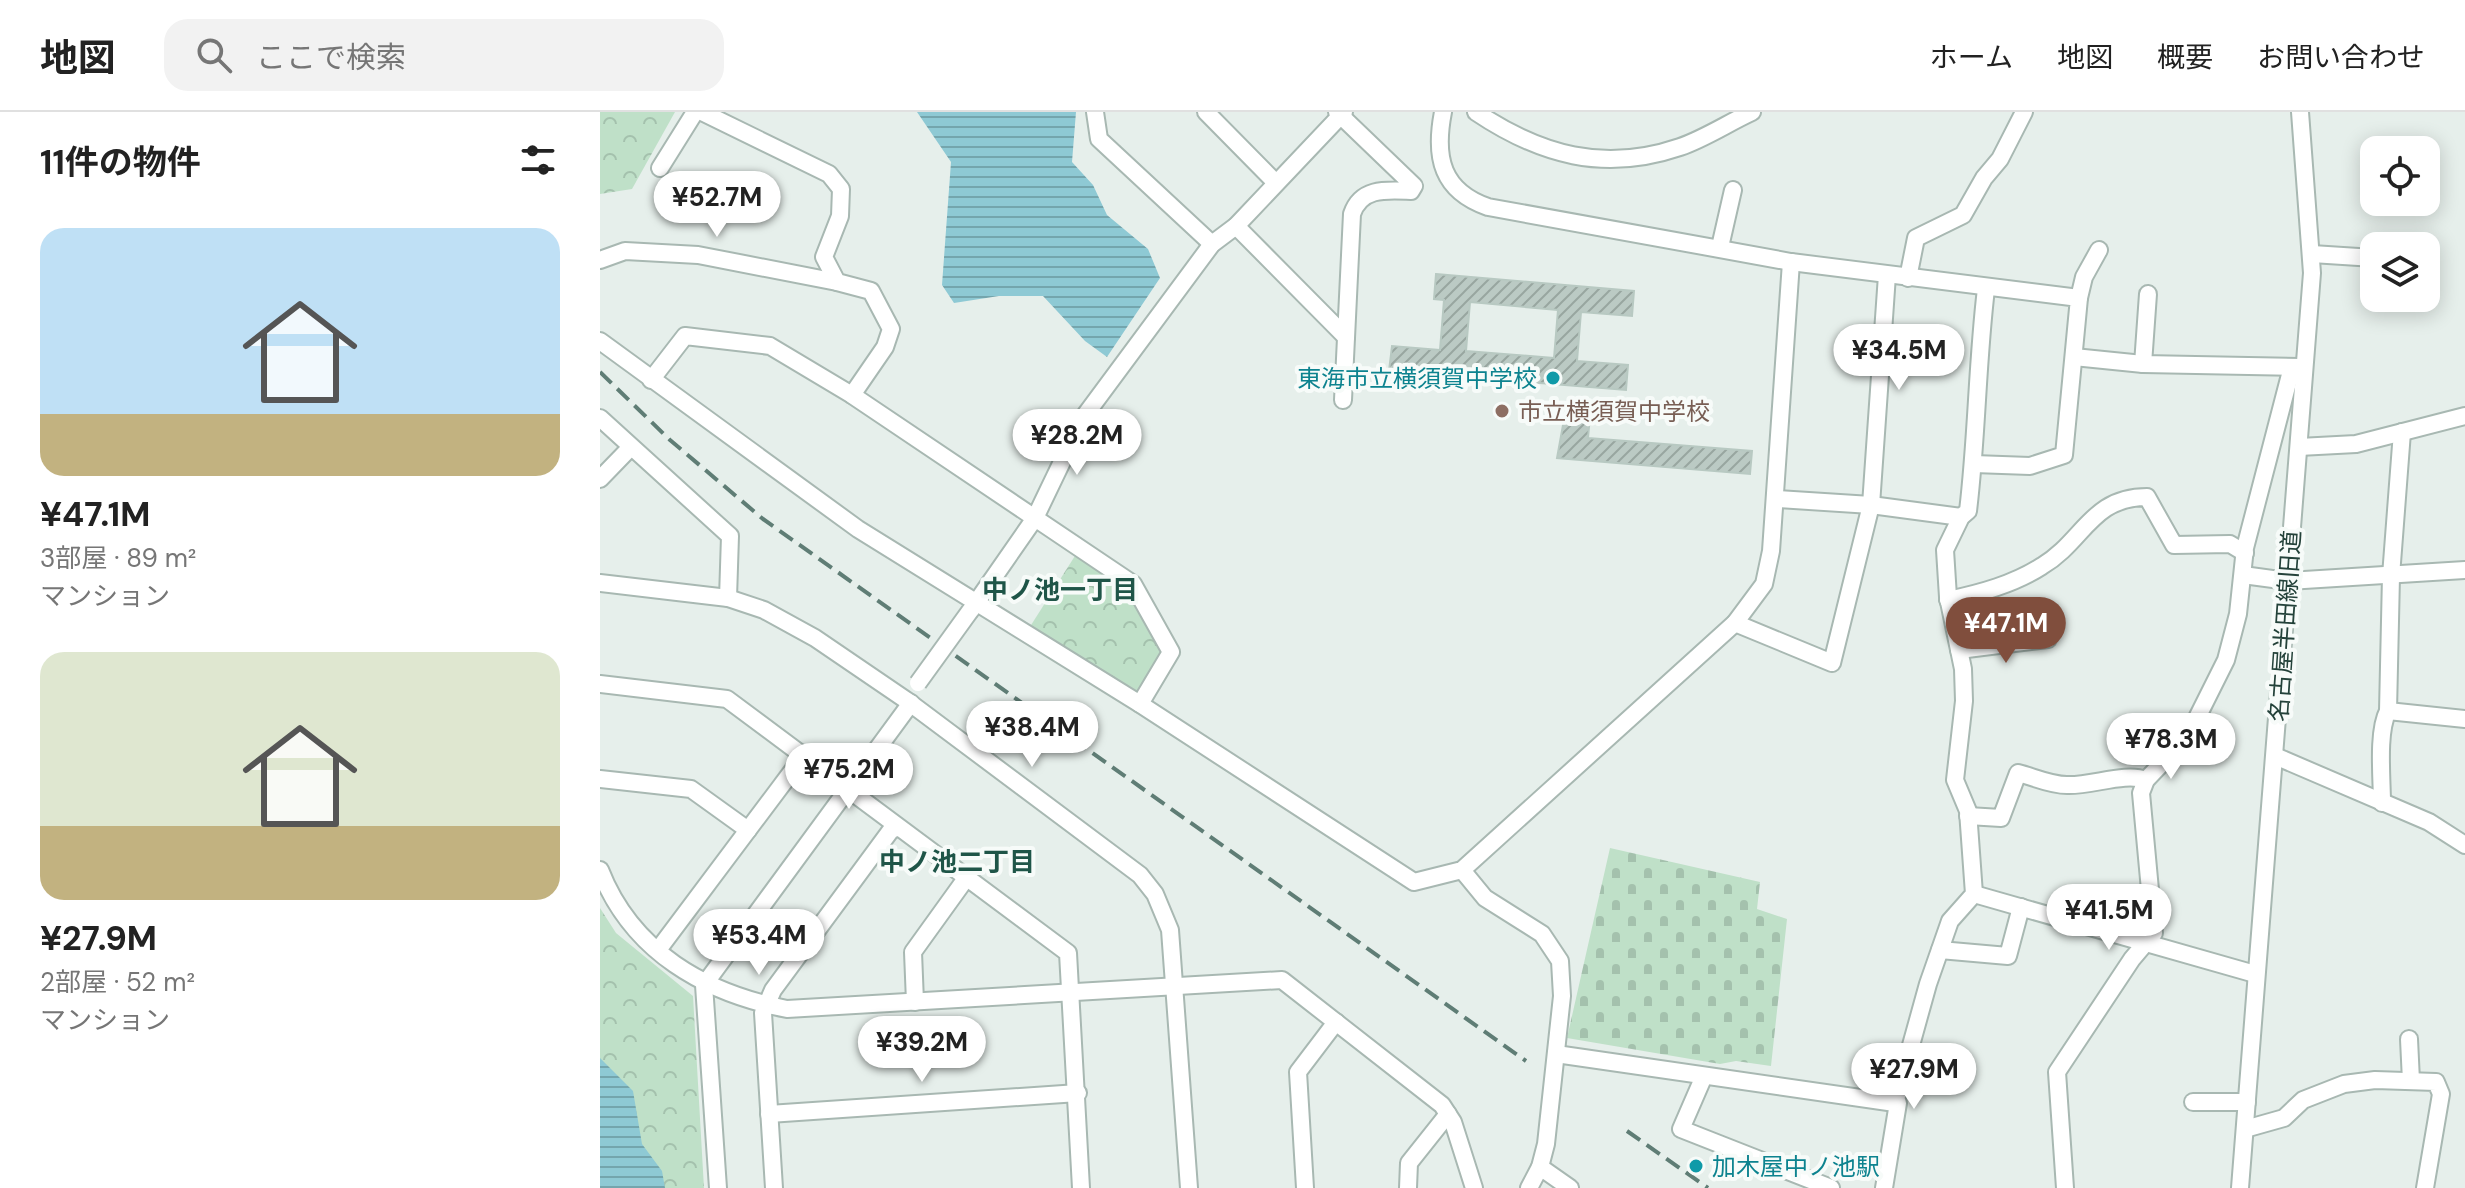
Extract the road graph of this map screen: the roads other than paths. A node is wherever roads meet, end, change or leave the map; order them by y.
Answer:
1 (695, 112) edge
2 (702, 112) edge
3 (1095, 112) edge
4 (1206, 112) edge
5 (1443, 112) edge
6 (1476, 112) edge
7 (1752, 112) edge
8 (2024, 112) edge
9 (2300, 112) edge
10 (1341, 113) edge
11 (660, 168) dead end
12 (1276, 183) junction
13 (1733, 190) dead end
14 (1236, 226) junction
15 (1212, 244) junction
16 (1720, 247) junction
17 (2099, 250) dead end
18 (2312, 254) junction
19 (2360, 257) edge
20 (600, 260) edge
21 (1791, 262) junction
22 (1887, 275) junction
23 (1908, 278) junction
24 (837, 282) junction
25 (1986, 289) junction
26 (2148, 294) dead end
27 (2079, 298) junction
28 (1346, 337) junction
29 (600, 341) edge
30 (2074, 357) junction
31 (2143, 364) junction
32 (2299, 367) junction
33 (651, 380) junction
34 (852, 395) junction
35 (1343, 400) dead end
36 (2465, 416) edge
37 (600, 418) edge
38 (2402, 432) junction
39 (2299, 447) junction
40 (630, 448) junction
41 (1974, 464) junction
42 (600, 479) edge
43 (1777, 499) junction
44 (1871, 505) junction
45 (1961, 517) junction
46 (1035, 518) junction
47 (2245, 553) junction
48 (2465, 570) edge
49 (2243, 575) junction
50 (2391, 576) junction
51 (2288, 581) junction
52 (600, 583) edge
53 (728, 598) junction
54 (1948, 600) junction
55 (973, 607) junction
56 (1735, 623) junction
57 (2048, 639) dead end
58 (1959, 650) junction
59 (600, 684) edge
60 (908, 702) junction
61 (1140, 704) junction
62 (2388, 711) junction
63 (2465, 719) edge
64 (805, 754) junction
65 (2275, 756) junction
66 (600, 779) edge
67 (2146, 780) junction
68 (851, 788) junction
69 (2382, 803) junction
70 (1968, 816) junction
71 (897, 828) junction
72 (748, 830) junction
73 (2465, 845) edge
74 (600, 870) edge
75 (1462, 870) junction
76 (967, 877) junction
77 (1974, 894) junction
78 (2021, 907) junction
79 (2146, 941) junction
80 (658, 950) junction
81 (1940, 950) junction
82 (2255, 974) junction
83 (1175, 984) junction
84 (704, 985) junction
85 (1070, 991) junction
86 (915, 1002) junction
87 (766, 1005) junction
88 (1336, 1022) junction
89 (2409, 1039) dead end
90 (1556, 1054) junction
91 (1905, 1066) junction
92 (1943, 1069) dead end
93 (1704, 1076) junction
94 (2411, 1081) junction
95 (1078, 1093) junction
96 (2193, 1102) dead end
97 (2247, 1102) junction
98 (1898, 1103) dead end
99 (769, 1114) junction
100 (1448, 1114) junction
101 (2245, 1129) junction
102 (1540, 1167) junction
103 (718, 1188) edge
104 (774, 1188) edge
105 (1081, 1188) edge
106 (1189, 1188) edge
107 (1305, 1188) edge
108 (1408, 1188) edge
109 (1474, 1188) edge
110 (1529, 1188) edge
111 (1570, 1188) edge
112 (1831, 1188) edge
113 (1884, 1188) edge
114 (2065, 1188) edge
115 (2240, 1188) edge
116 (2425, 1188) edge

1 - 11 street
2 - 24 street
3 - 15 street
4 - 12 street
5 - 16 street
6 - 7 street
8 - 23 street
9 - 18 street, 名古屋半田線旧道
10 - 12 street
10 - 28 street
12 - 14 street
13 - 16 street
14 - 15 street
14 - 28 street
15 - 46 street
16 - 21 street
17 - 27 street
18 - 19 street
18 - 32 street, 名古屋半田線旧道
20 - 24 street
21 - 22 street
21 - 43 street
22 - 23 street
22 - 44 street
23 - 25 street
24 - 34 street
25 - 27 street
25 - 41 street
26 - 31 street
27 - 30 street
28 - 35 street
29 - 33 street
30 - 31 street
30 - 41 street
31 - 32 street
32 - 39 street, 名古屋半田線旧道
32 - 47 street
33 - 34 street
33 - 55 street
34 - 46 street
36 - 38 street
37 - 40 street
38 - 39 street
38 - 50 street
39 - 51 street, 名古屋半田線旧道
40 - 42 street
40 - 53 street
41 - 45 street
43 - 44 street
43 - 56 street
44 - 45 street
44 - 56 street
45 - 54 street
46 - 55 street
46 - 61 street
47 - 49 street
47 - 54 street
48 - 50 street
49 - 51 street
49 - 67 street
50 - 51 street
50 - 62 street
51 - 65 street, 名古屋半田線旧道
52 - 53 street
53 - 60 street
54 - 58 street
55 - 60 street, bridge
55 - 61 street
56 - 75 street
57 - 58 street
58 - 70 street
59 - 64 street
60 - 68 street
60 - 83 street
61 - 75 street
62 - 63 street
62 - 69 street
64 - 68 street
64 - 72 street
65 - 69 street
65 - 82 street, 名古屋半田線旧道
66 - 72 street
67 - 70 street
67 - 79 street
68 - 71 street
68 - 84 street
69 - 73 street
70 - 77 street
71 - 76 street
71 - 87 street
72 - 80 street
74 - 80 street
75 - 90 street
76 - 85 street
76 - 86 street
77 - 78 street
77 - 81 street
78 - 79 street
78 - 81 street
79 - 82 street
79 - 114 street
80 - 84 street
81 - 91 street
82 - 97 street, 名古屋半田線旧道
83 - 85 street
83 - 88 street
83 - 106 street
84 - 87 street
84 - 103 street
85 - 86 street
85 - 95 street
86 - 87 street
87 - 99 street
88 - 100 street
88 - 107 street
89 - 94 street
90 - 93 street
90 - 102 street
91 - 92 street
91 - 93 street
93 - 112 street
94 - 101 street
94 - 116 street
95 - 99 street
95 - 105 street
96 - 97 street
97 - 101 street, 名古屋半田線旧道
98 - 113 street
99 - 104 street
100 - 108 street
100 - 109 street
101 - 115 street, 名古屋半田線旧道
102 - 110 street
102 - 111 street

